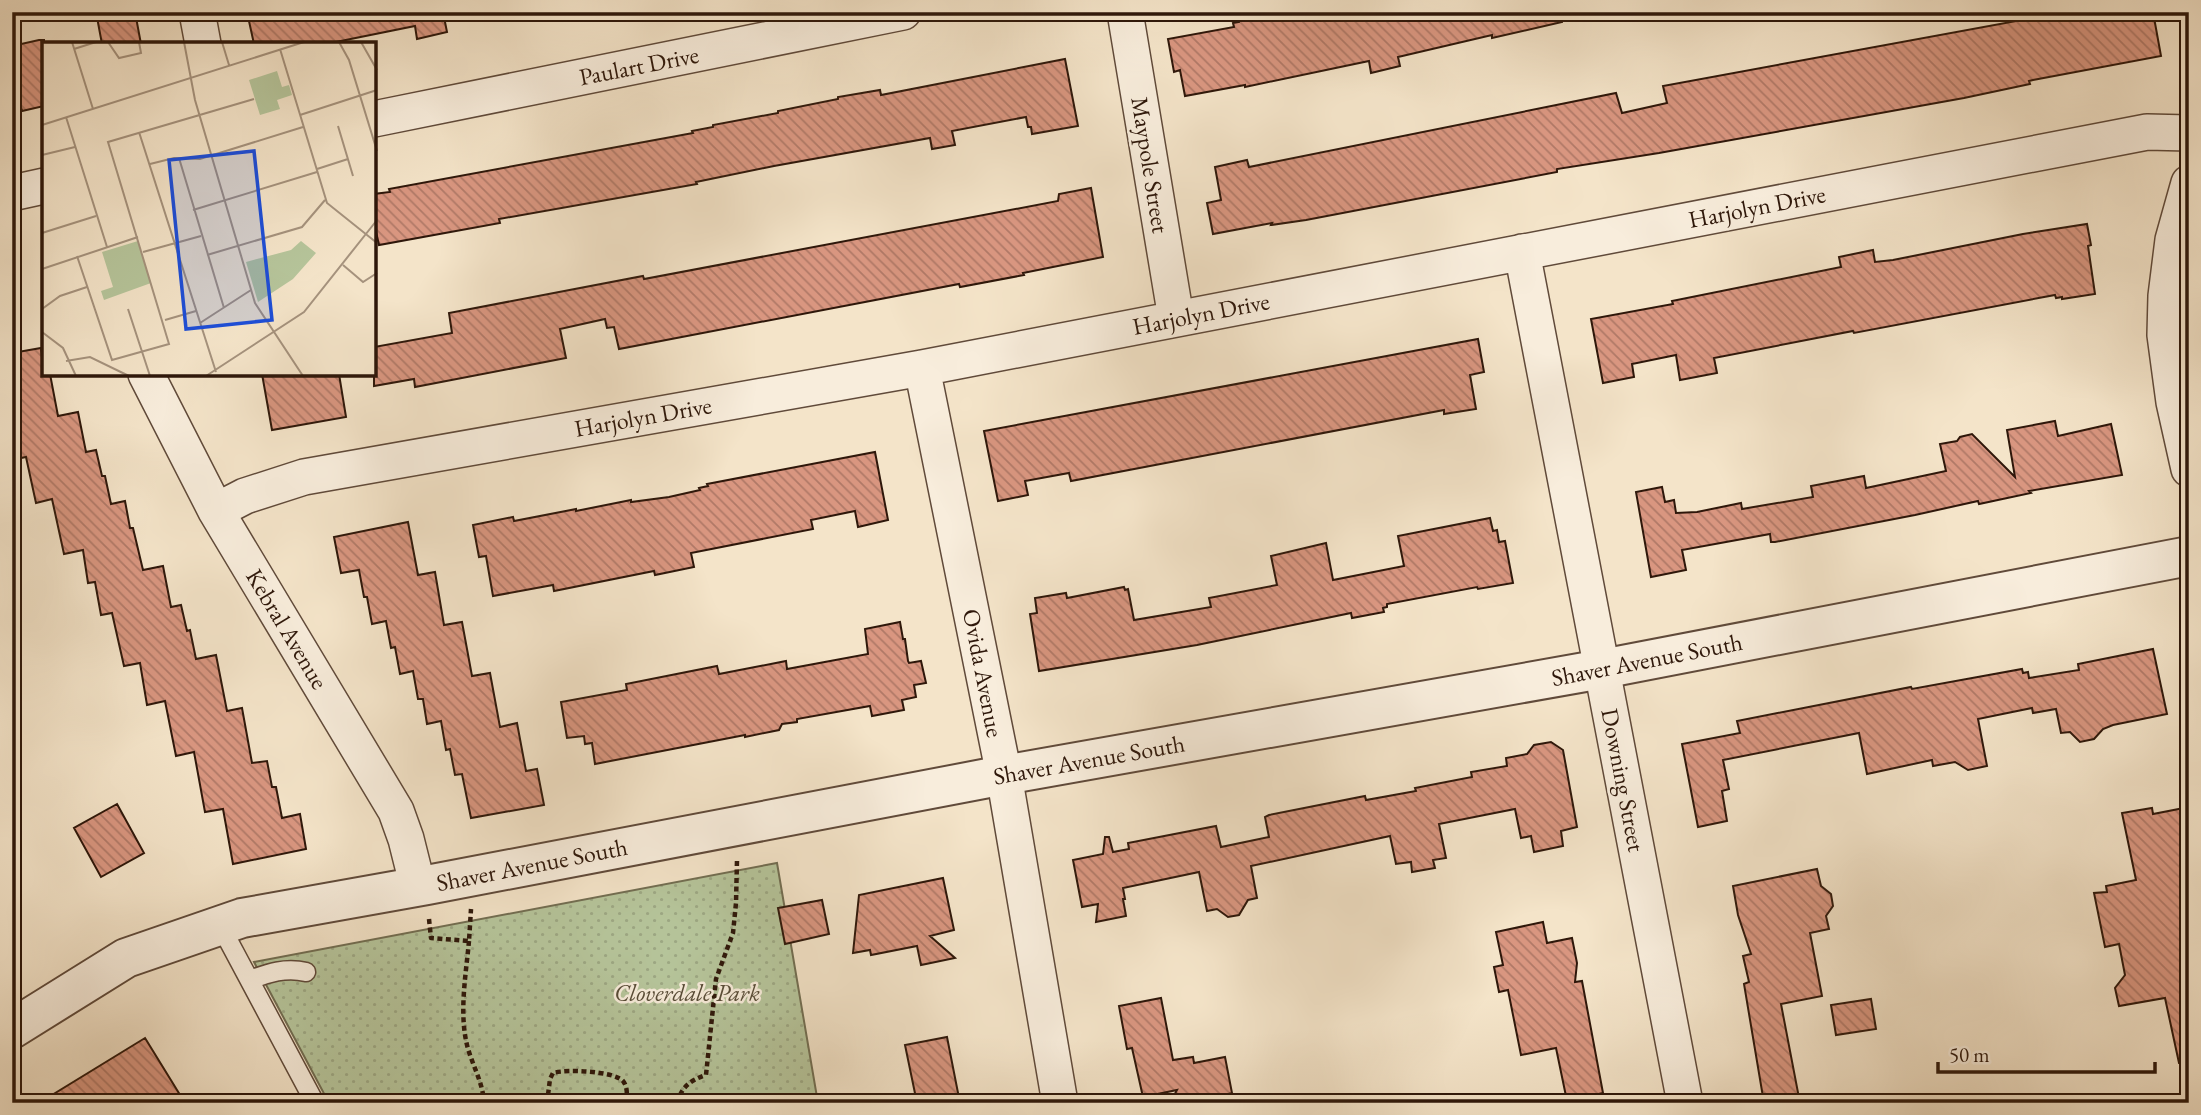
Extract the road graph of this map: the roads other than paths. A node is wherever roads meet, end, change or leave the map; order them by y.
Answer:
1 (197, 12) edge
2 (903, 12) edge
3 (1125, 12) edge
4 (203, 42) edge
5 (376, 119) edge
6 (2189, 133) edge
7 (2189, 183) edge
8 (42, 186) edge
9 (12, 192) edge
10 (1522, 252) junction
11 (1176, 318) junction
12 (922, 368) junction
13 (147, 376) edge
14 (2189, 469) edge
15 (216, 511) junction
16 (2189, 556) edge
17 (1602, 669) junction
18 (1004, 775) junction
19 (423, 903) junction
20 (220, 925) junction
21 (306, 972) dead end
22 (250, 980) junction
23 (12, 1029) edge
24 (315, 1103) edge
25 (1060, 1103) edge
26 (1685, 1103) edge

1 - 4 street
2 - 5 street, Paulart Drive
3 - 11 street, Maypole Street
6 - 10 street, Harjolyn Drive
7 - 14 street
8 - 9 street
10 - 11 street, Harjolyn Drive
10 - 17 street, Downing Street
11 - 12 street, Harjolyn Drive
12 - 15 street, Harjolyn Drive
12 - 18 street, Ovida Avenue
13 - 15 street, Kebral Avenue
15 - 19 street, Kebral Avenue
16 - 17 street, Shaver Avenue South
17 - 18 street, Shaver Avenue South
17 - 26 street, Downing Street
18 - 19 street, Shaver Avenue South
18 - 25 street, Ovida Avenue
19 - 20 street, Shaver Avenue South
20 - 22 lane
20 - 23 street, Shaver Avenue South
21 - 22 lane
22 - 24 lane

